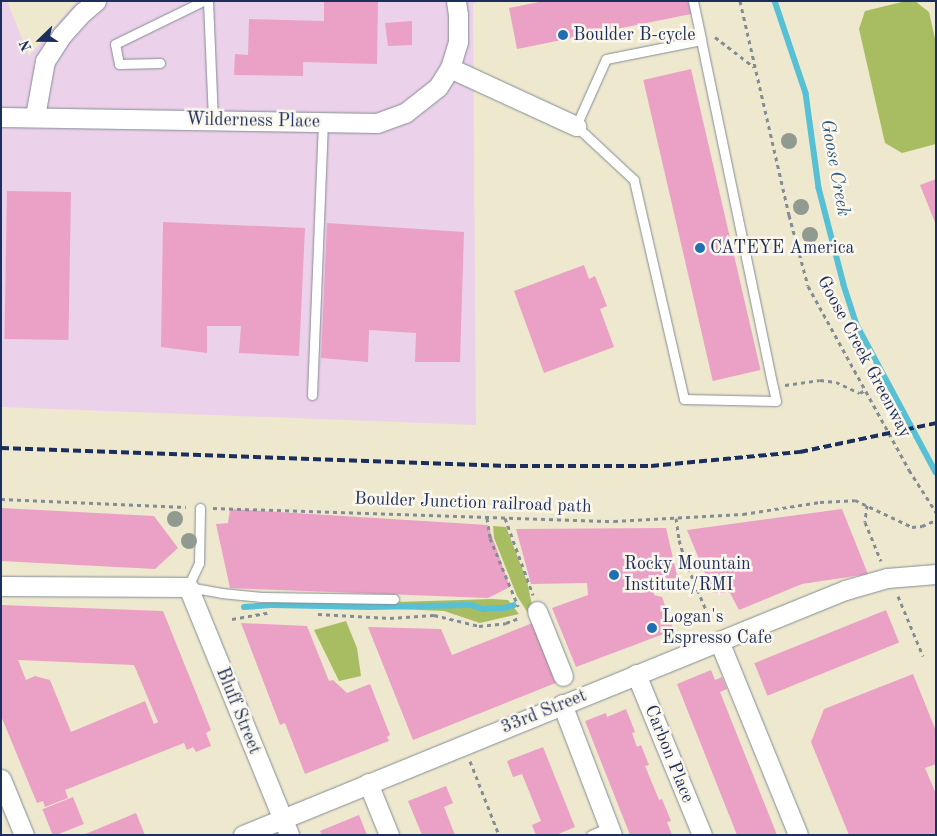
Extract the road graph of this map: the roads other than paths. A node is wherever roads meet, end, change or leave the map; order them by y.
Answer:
1 (96, 1) edge
2 (203, 1) edge
3 (208, 1) edge
4 (456, 1) edge
5 (693, 1) edge
6 (701, 39) junction
7 (160, 63) dead end
8 (450, 68) junction
9 (35, 116) junction
10 (1, 117) edge
11 (213, 120) junction
12 (323, 122) junction
13 (576, 126) junction
14 (312, 395) dead end
15 (200, 508) road end
16 (934, 574) edge
17 (1, 586) edge
18 (188, 587) junction
19 (394, 599) dead end
20 (538, 611) road end
21 (719, 641) junction
22 (636, 674) junction
23 (563, 676) dead end
24 (562, 704) junction
25 (1, 779) edge
26 (368, 783) junction
27 (285, 827) edge
28 (611, 831) edge
29 (24, 835) edge
30 (243, 835) edge
31 (389, 835) edge
32 (591, 835) edge
33 (702, 835) edge
34 (798, 835) edge

1 - 9 street
2 - 7 lane
3 - 11 lane
4 - 8 street, Wilderness Place
5 - 6 lane
6 - 13 lane
6 - 13 lane
8 - 12 street, Wilderness Place
8 - 13 street
9 - 10 street, Wilderness Place
9 - 11 street, Wilderness Place
11 - 12 street, Wilderness Place
12 - 14 lane
15 - 18 lane
16 - 21 street, 33rd Street
17 - 18 street
18 - 19 lane
18 - 27 street, Bluff Street
20 - 23 street
21 - 22 street, 33rd Street
21 - 34 street
22 - 24 street, 33rd Street
22 - 33 street, Carbon Place
24 - 26 street, 33rd Street
24 - 28 street
25 - 29 street
26 - 27 street, 33rd Street
26 - 31 street
27 - 30 street, 33rd Street
28 - 32 lane

